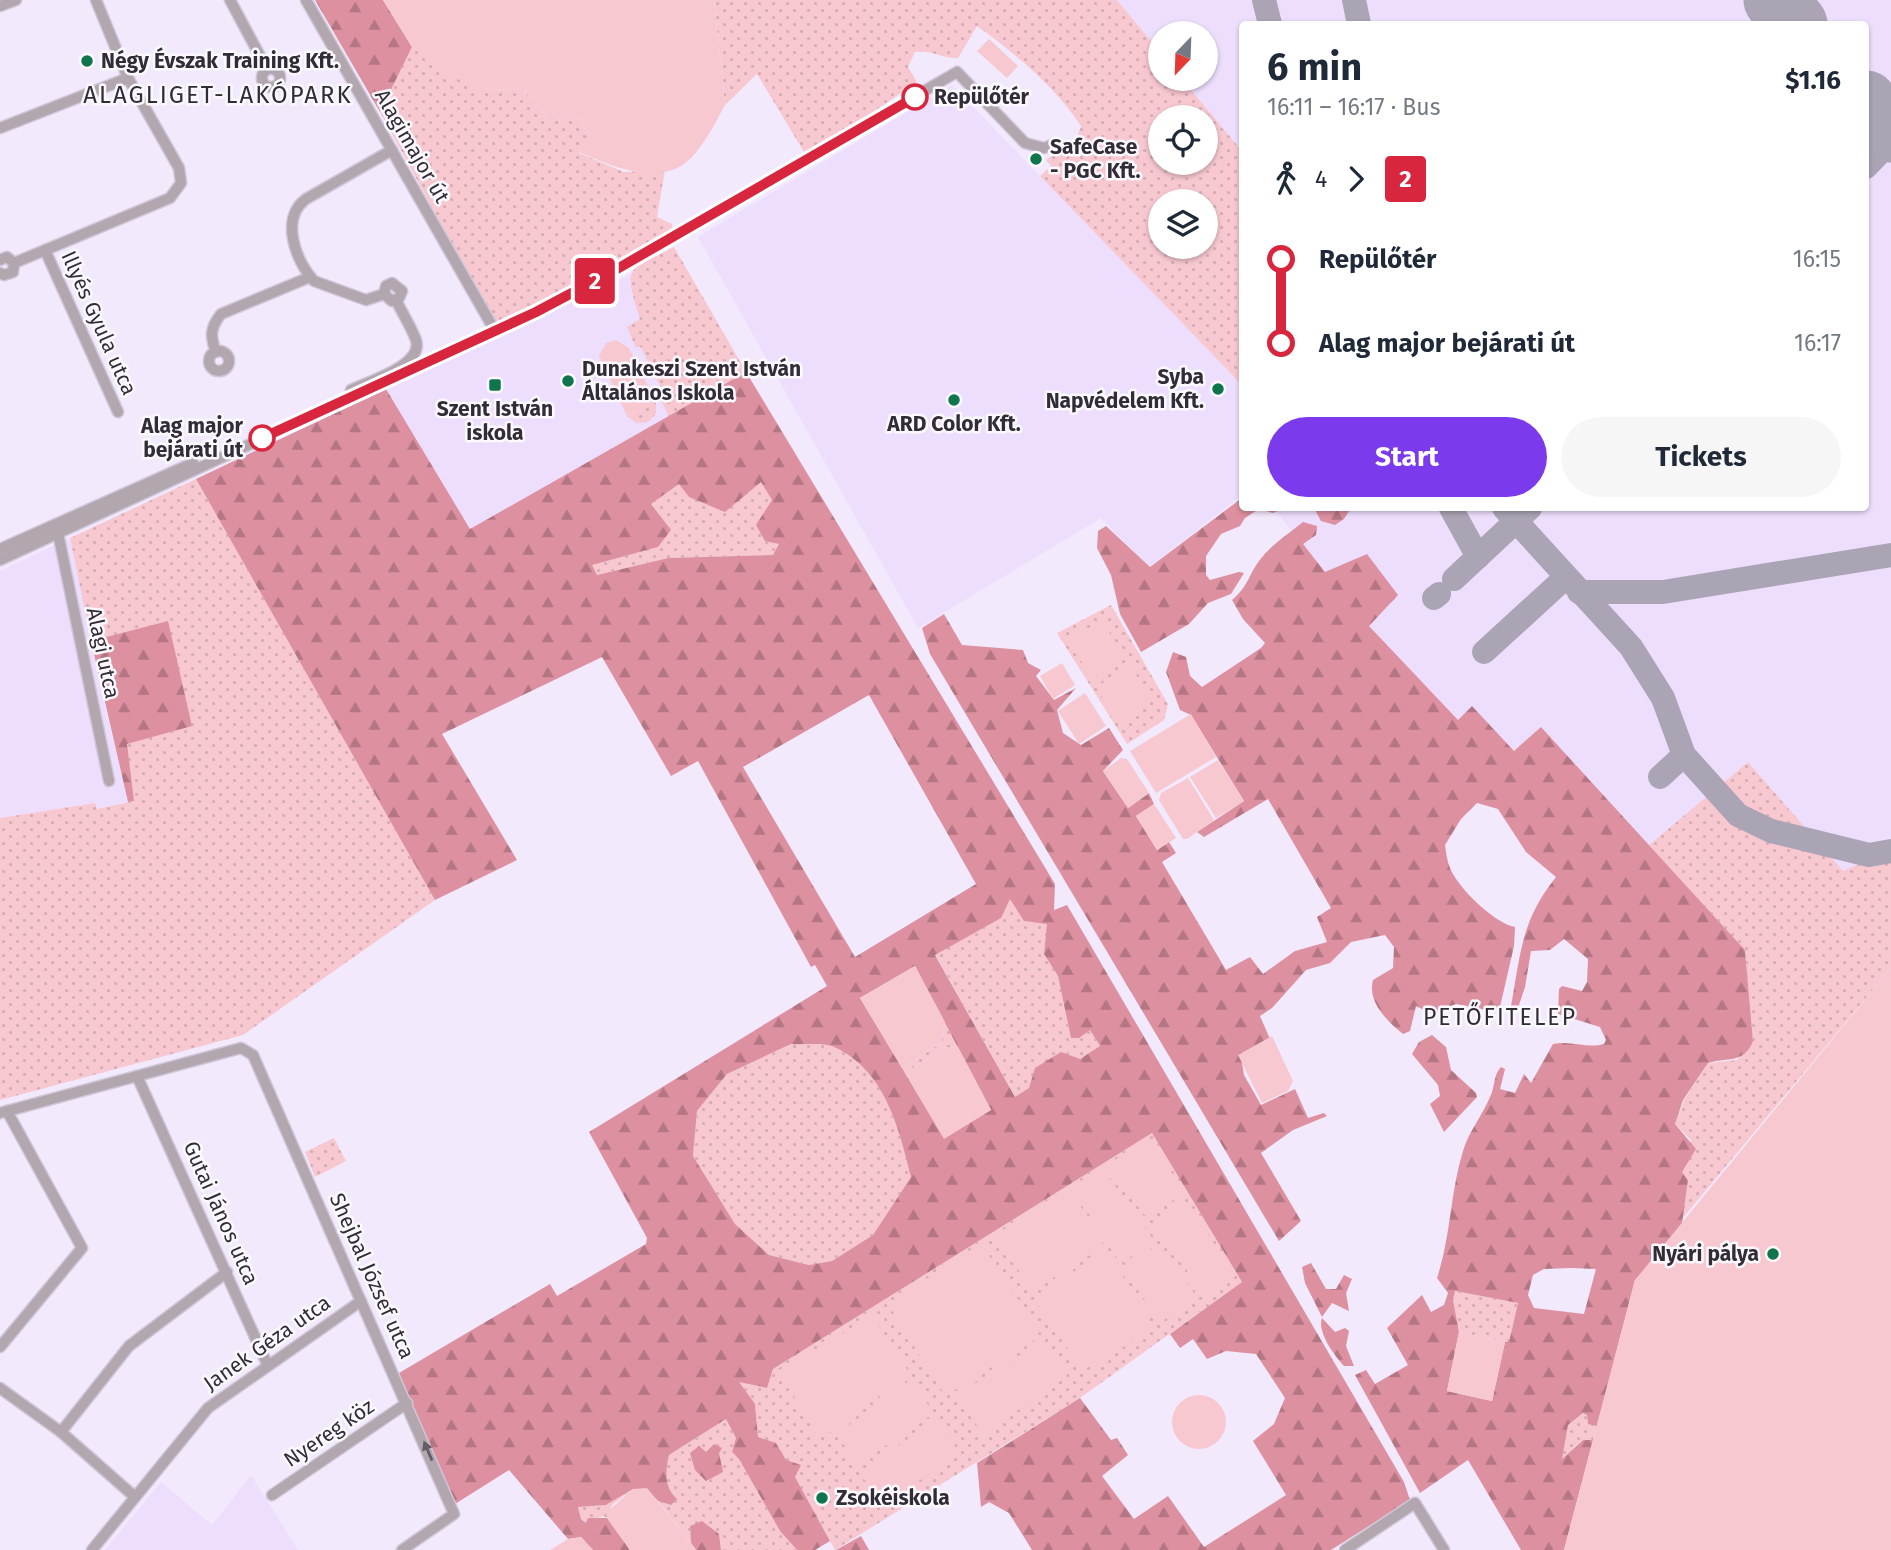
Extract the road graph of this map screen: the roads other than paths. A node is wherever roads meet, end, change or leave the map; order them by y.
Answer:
1 (16, 0) edge
2 (96, 0) edge
3 (230, 0) edge
4 (306, 0) edge
5 (0, 6) edge
6 (267, 69) dead end
7 (128, 78) junction
8 (0, 128) edge
9 (0, 140) edge
10 (1052, 145) dead end
11 (392, 150) junction
12 (45, 250) junction
13 (0, 260) edge
14 (14, 262) junction
15 (0, 274) edge
16 (310, 277) junction
17 (486, 311) junction
18 (495, 331) junction
19 (474, 341) junction
20 (216, 352) dead end
21 (118, 412) dead end
22 (58, 533) junction
23 (0, 548) edge
24 (0, 560) edge
25 (109, 781) dead end
26 (138, 1076) junction
27 (3, 1112) edge
28 (227, 1272) junction
29 (361, 1301) junction
30 (0, 1347) edge
31 (268, 1366) junction
32 (0, 1388) edge
33 (407, 1403) junction
34 (61, 1432) junction
35 (272, 1496) dead end
36 (135, 1497) junction
37 (92, 1550) edge
38 (402, 1550) edge
39 (1345, 1550) edge
40 (1444, 1550) edge

1 - 5 street
2 - 7 street
3 - 6 street
4 - 11 street, Alagimajor út
7 - 8 street
7 - 12 street
8 - 9 street
10 - 18 street
11 - 16 street
11 - 17 street, Alagimajor út
12 - 14 street
12 - 21 street, Illyés Gyula utca
13 - 14 street
14 - 15 street
16 - 20 street
16 - 23 street
17 - 18 street, Alagimajor út
17 - 19 street
18 - 19 street
19 - 22 street
22 - 24 street
22 - 25 street, Alagi utca
26 - 27 street
26 - 28 street, Gutai János utca
26 - 29 street, Shejbal József utca
27 - 30 street
28 - 31 street, Gutai János utca
28 - 34 street
29 - 31 street, Janek Géza utca
29 - 33 street, Shejbal József utca
31 - 36 street, Janek Géza utca
32 - 34 street
33 - 35 street, Nyereg köz
38 -> 33 street, Shejbal József utca
34 - 36 street
36 - 37 street, Janek Géza utca
39 - 40 street

